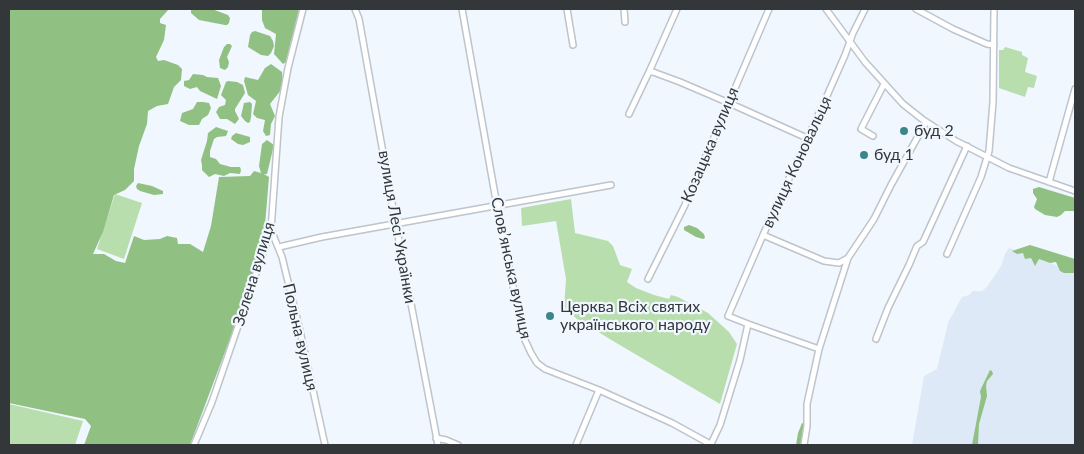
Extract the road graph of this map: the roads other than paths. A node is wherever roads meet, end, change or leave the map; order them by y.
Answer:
1 (303, 9) edge
2 (355, 9) edge
3 (462, 9) edge
4 (567, 9) edge
5 (624, 9) edge
6 (677, 9) edge
7 (769, 9) edge
8 (826, 9) edge
9 (865, 9) edge
10 (916, 9) edge
11 (994, 9) edge
12 (625, 22) dead end
13 (850, 42) junction
14 (573, 45) dead end
15 (994, 45) junction
16 (649, 72) junction
17 (884, 84) junction
18 (1074, 89) edge
19 (729, 103) junction
20 (629, 114) dead end
21 (926, 122) junction
22 (873, 136) dead end
23 (807, 138) junction
24 (967, 146) junction
25 (986, 156) junction
26 (1049, 182) junction
27 (611, 186) dead end
28 (1075, 191) edge
29 (497, 206) junction
30 (396, 225) junction
31 (271, 230) junction
32 (763, 235) junction
33 (279, 248) junction
34 (948, 254) dead end
35 (848, 258) junction
36 (648, 279) dead end
37 (748, 324) junction
38 (876, 339) dead end
39 (819, 349) junction
40 (599, 390) junction
41 (436, 438) junction
42 (194, 445) edge
43 (325, 445) edge
44 (438, 445) edge
45 (458, 445) edge
46 (576, 445) edge
47 (711, 445) edge
48 (804, 445) edge

1 - 31 street, Зелена вулиця
2 - 30 street, вулиця Лесі Українки
3 - 29 street, Словʼянська вулиця
4 - 14 street
5 - 12 street
6 - 16 street
7 - 19 street, Козацька вулиця
8 - 13 street
9 - 13 street, вулиця Коновальця
10 - 15 street
11 - 15 street
13 - 17 street
13 - 23 street, вулиця Коновальця
15 - 25 street
16 - 19 street
16 - 20 street
17 - 21 street
17 - 22 street
18 - 26 street
19 - 23 street
19 - 36 street, Козацька вулиця
21 - 24 street
21 - 35 street
23 - 32 street, вулиця Коновальця
24 - 25 street
24 - 38 street
25 - 26 street
25 - 34 street
26 - 28 street
27 - 29 street
29 - 30 street
29 - 40 street, Словʼянська вулиця
30 - 33 street
30 - 41 street, вулиця Лесі Українки
31 - 33 street, Польна вулиця
31 - 42 street, Зелена вулиця
32 - 35 street
32 - 37 street, вулиця Коновальця
33 - 43 street, Польна вулиця
35 - 39 street
37 - 39 street
37 - 47 street
39 - 48 street
40 - 46 street
40 - 47 street, Словʼянська вулиця
41 - 44 street, вулиця Лесі Українки
41 - 45 street

